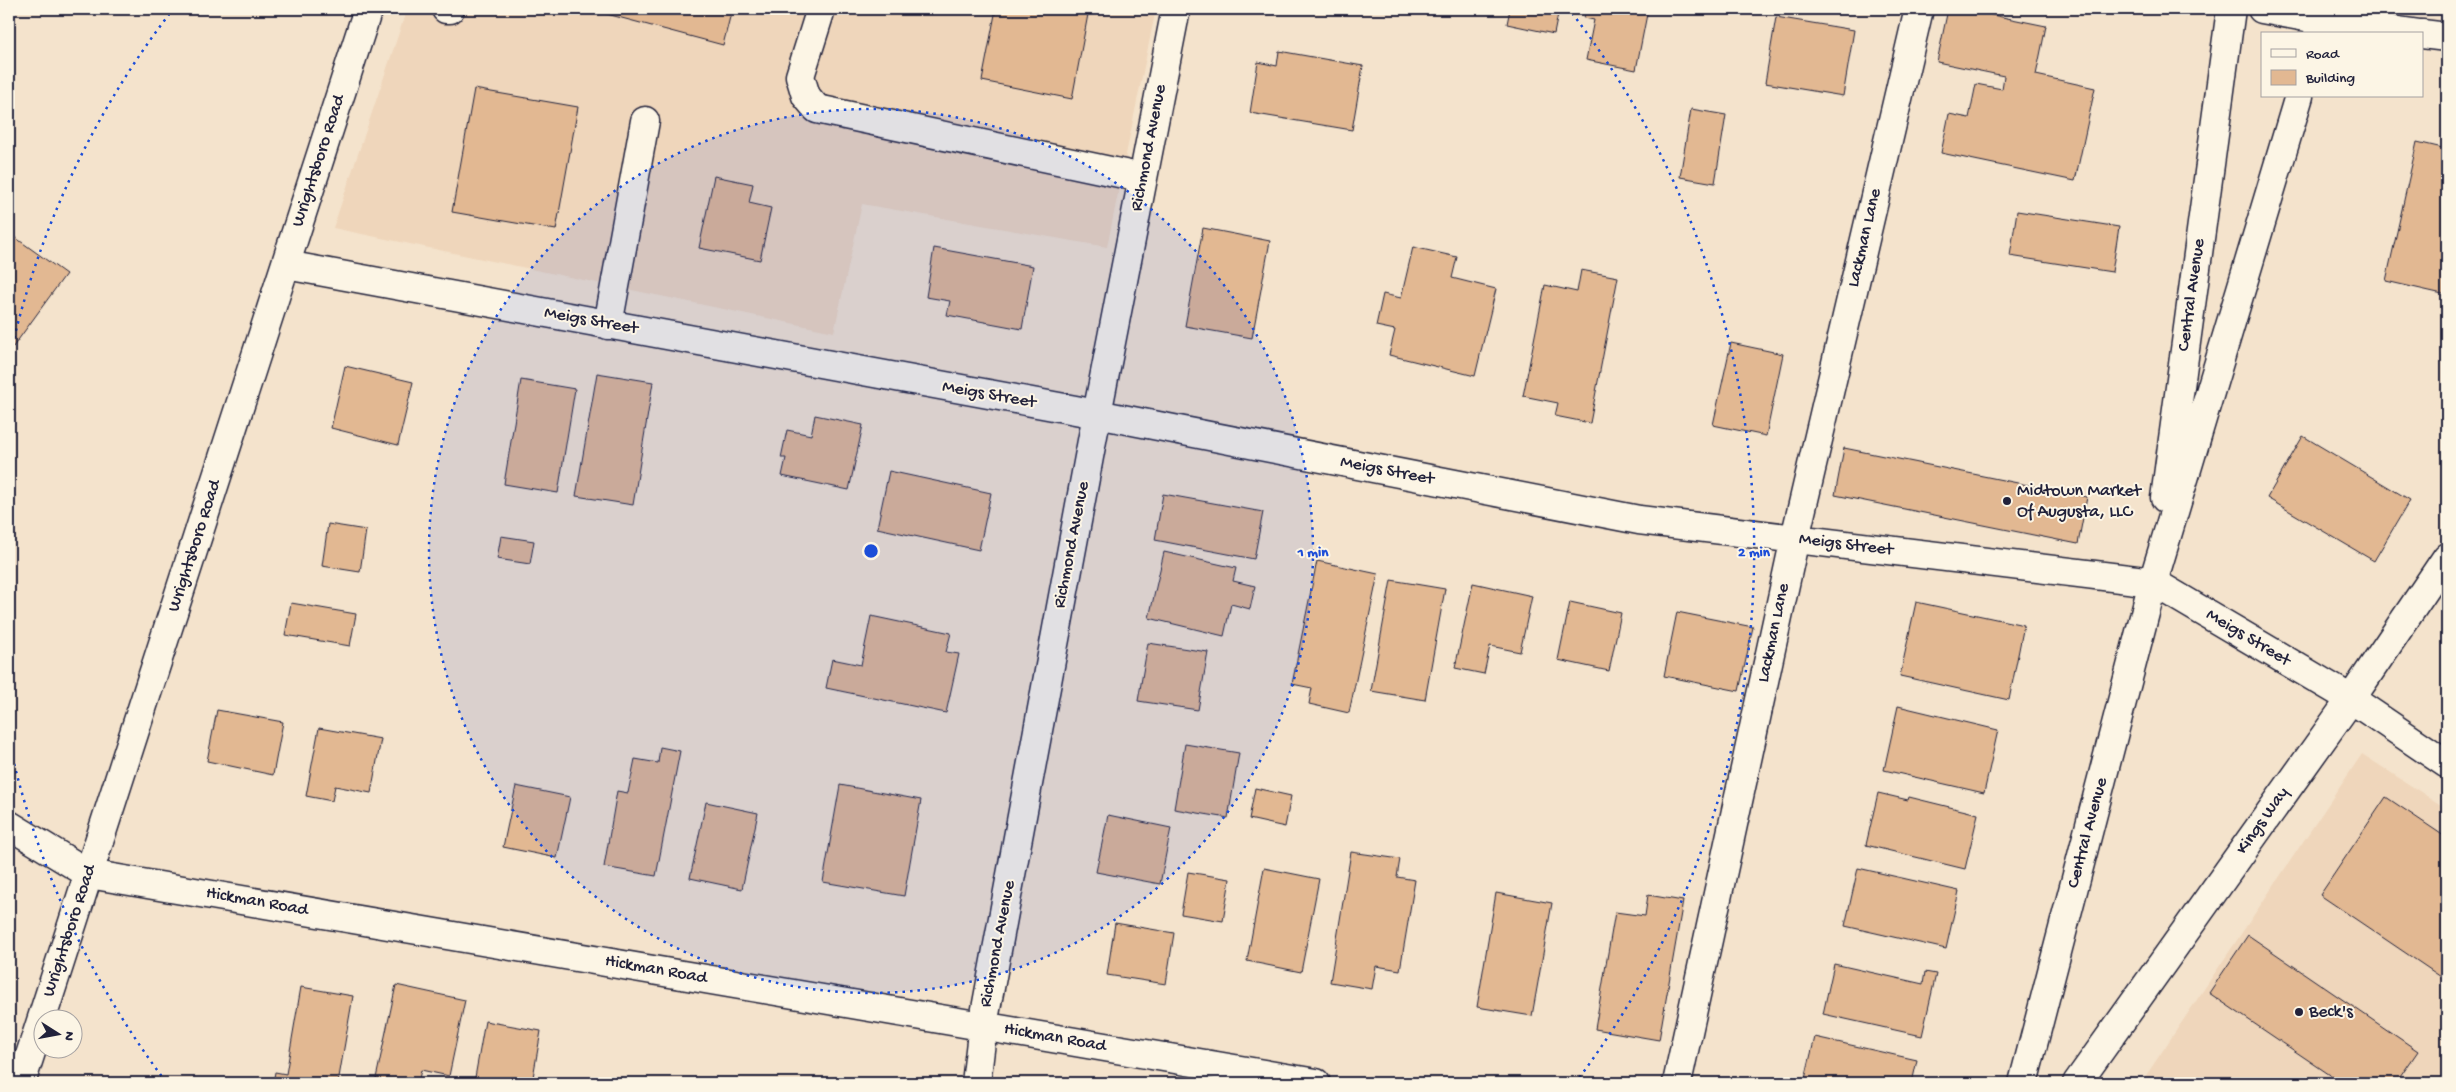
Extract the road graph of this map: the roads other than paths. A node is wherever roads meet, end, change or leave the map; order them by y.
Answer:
1 (368, 9) edge
2 (446, 9) edge
3 (450, 9) edge
4 (821, 9) edge
5 (1176, 9) edge
6 (1919, 9) edge
7 (2231, 9) edge
8 (2262, 9) edge
9 (2322, 21) edge
10 (2406, 32) edge
11 (2424, 34) edge
12 (2447, 37) edge
13 (2298, 98) edge
14 (645, 121) dead end
15 (1143, 178) junction
16 (286, 266) junction
17 (608, 324) junction
18 (1097, 414) junction
19 (1795, 538) junction
20 (2447, 557) edge
21 (2153, 582) junction
22 (2351, 699) junction
23 (2447, 764) edge
24 (9, 825) edge
25 (89, 874) junction
26 (983, 1025) junction
27 (21, 1083) edge
28 (976, 1083) edge
29 (1316, 1083) edge
30 (1677, 1083) edge
31 (2023, 1083) edge
32 (2077, 1083) edge

1 - 16 street, Wrightsboro Road
2 - 3 street
4 - 15 street
5 - 15 street, Richmond Avenue
6 - 19 street, Lackman Lane
7 - 21 street, Central Avenue
8 - 9 street
9 - 10 street
11 - 12 street
13 - 21 street, Central Avenue
14 - 17 street
15 - 18 street, Richmond Avenue
16 - 17 street, Meigs Street
16 - 25 street, Wrightsboro Road
17 - 18 street, Meigs Street
18 - 19 street, Meigs Street
18 - 26 street, Richmond Avenue
19 - 21 street, Meigs Street
19 - 30 street, Lackman Lane
20 - 22 street, Kings Way
21 - 22 street, Meigs Street
21 - 31 street, Central Avenue
22 - 23 street, Meigs Street
22 - 32 street, Kings Way
24 - 25 street, Hickman Road
25 - 26 street, Hickman Road
25 - 27 street, Wrightsboro Road
26 - 28 street, Richmond Avenue
26 - 29 street, Hickman Road

